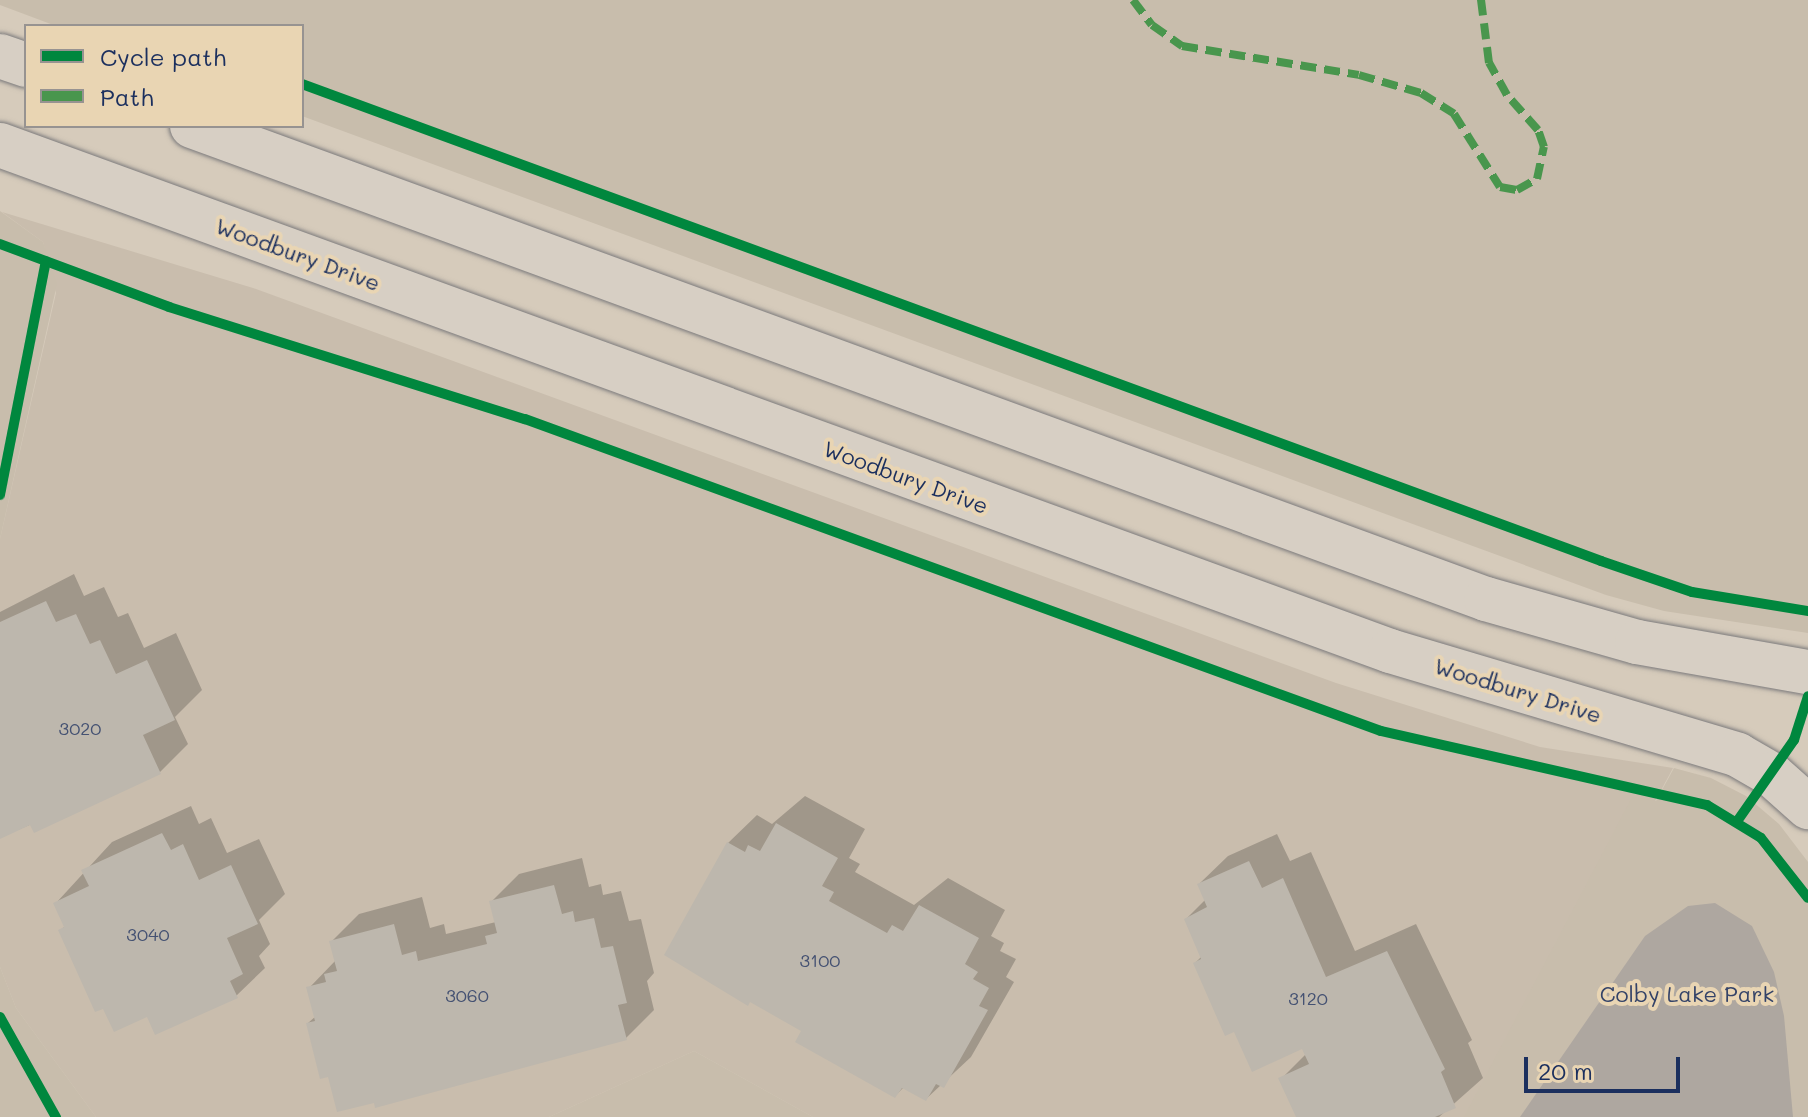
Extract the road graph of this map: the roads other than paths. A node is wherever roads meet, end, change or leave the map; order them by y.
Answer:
1 (0, 56) edge
2 (24, 64) edge
3 (197, 128) edge
4 (0, 145) edge
5 (1808, 672) edge
6 (1808, 807) edge

1 - 2 main road
3 - 5 main road
4 - 6 main road, Woodbury Drive

